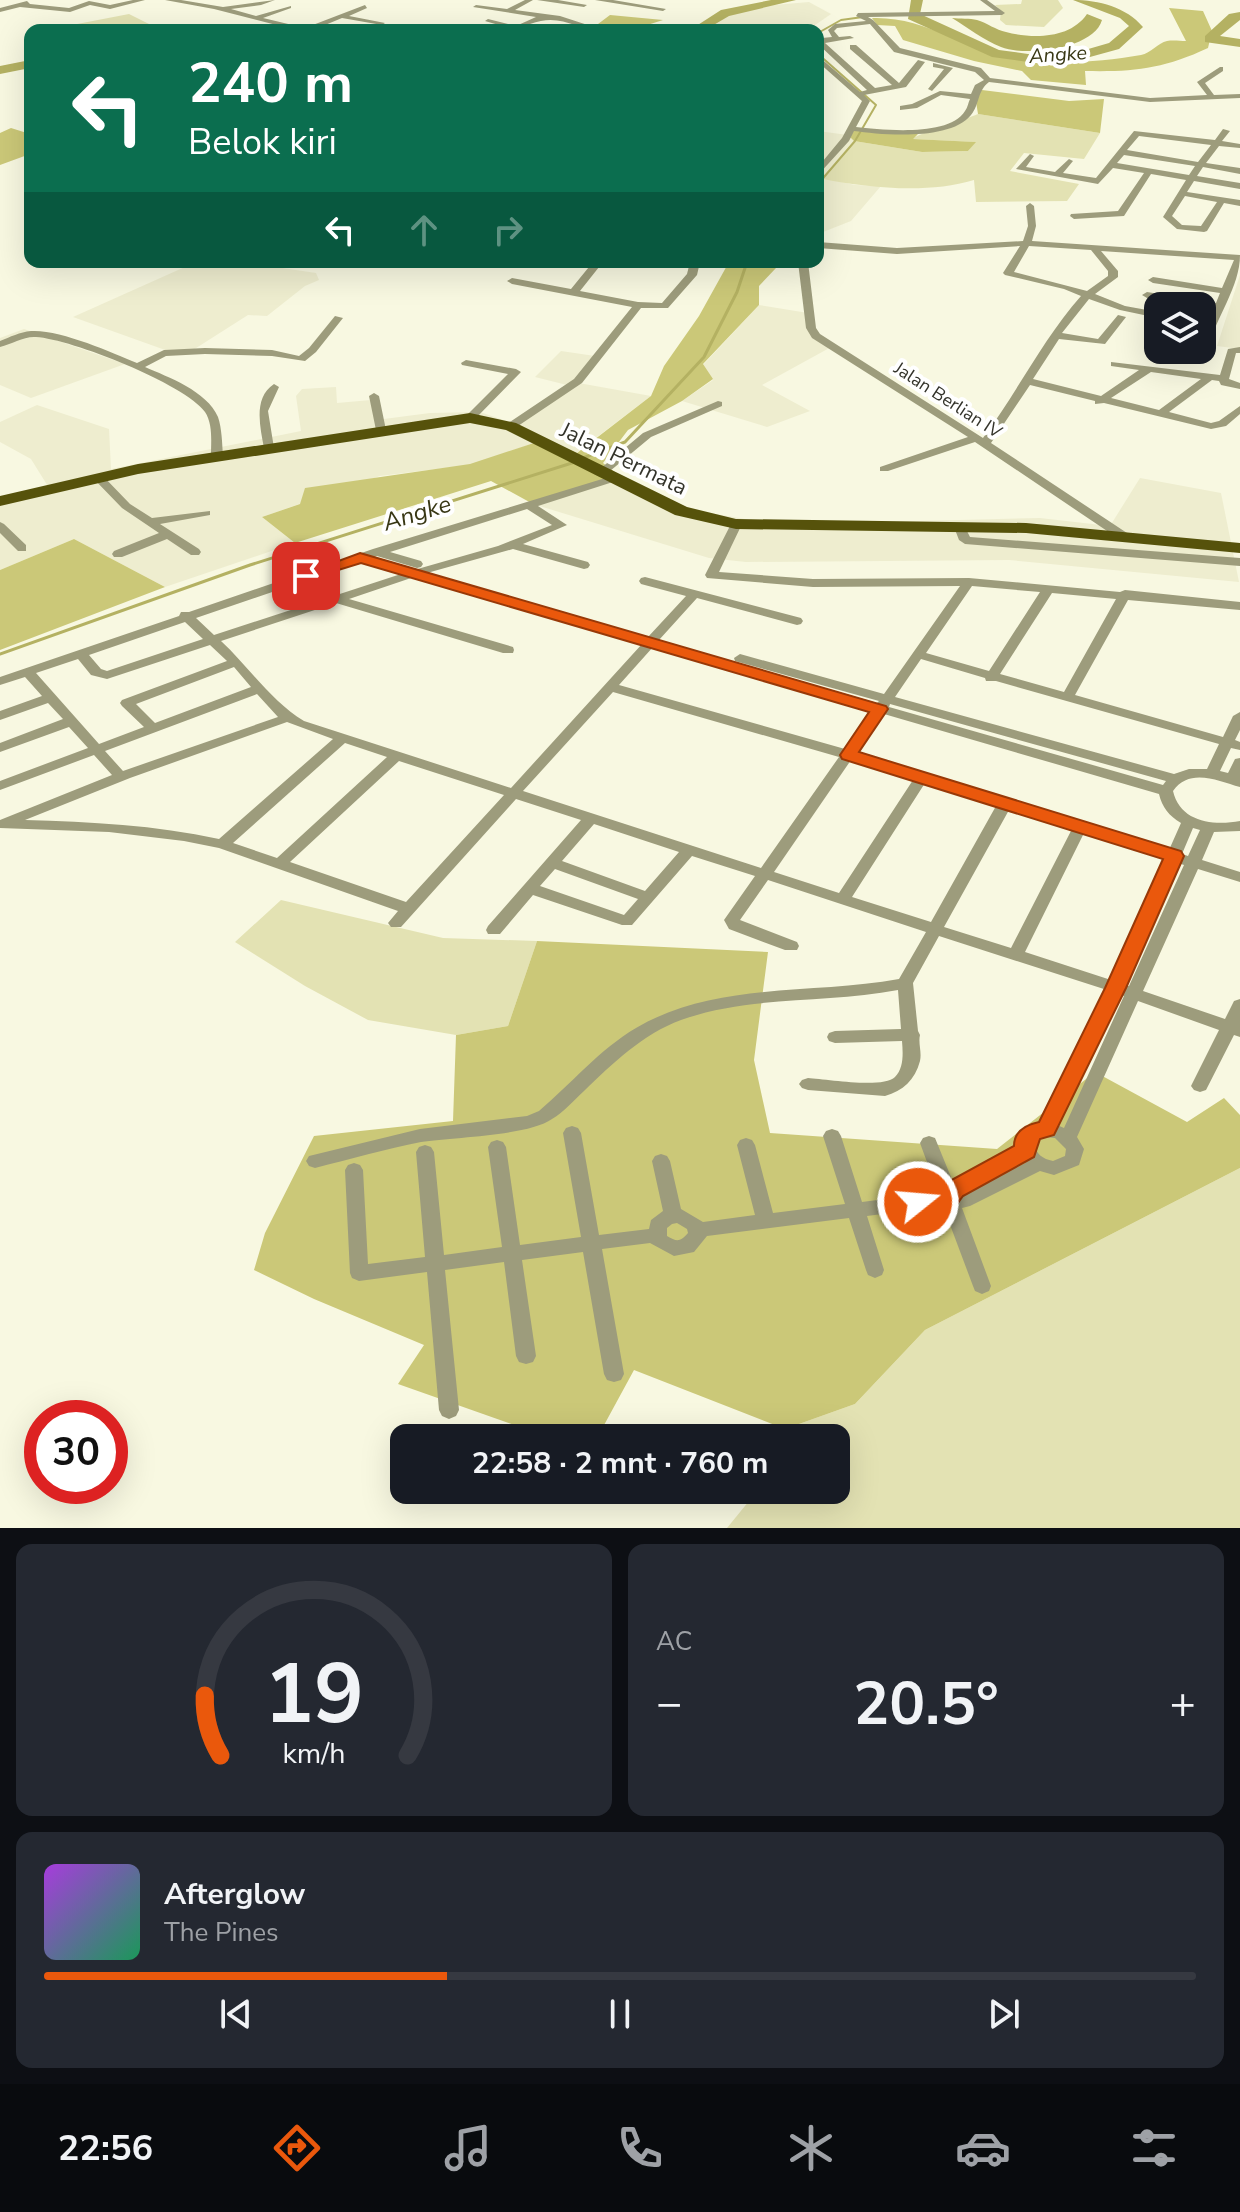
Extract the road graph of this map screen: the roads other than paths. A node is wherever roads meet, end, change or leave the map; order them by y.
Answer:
1 (36, 0) edge
2 (142, 0) edge
3 (168, 0) edge
4 (272, 0) edge
5 (530, 0) edge
6 (540, 0) edge
7 (595, 0) edge
8 (983, 0) edge
9 (86, 1) edge
10 (20, 5) junction
11 (584, 5) junction
12 (289, 7) dead end
13 (365, 7) dead end
14 (225, 9) junction
15 (663, 9) dead end
16 (0, 10) edge
17 (508, 11) junction
18 (467, 13) dead end
19 (546, 15) junction
20 (345, 17) junction
21 (255, 18) junction
22 (560, 18) junction
23 (488, 21) dead end
24 (868, 23) dead end
25 (278, 24) edge
26 (324, 24) edge
27 (369, 24) edge
28 (501, 24) edge
29 (527, 24) edge
30 (580, 24) edge
31 (837, 39) junction
32 (824, 42) edge
33 (851, 42) junction
34 (886, 44) dead end
35 (867, 46) dead end
36 (824, 47) edge
37 (826, 49) junction
38 (894, 56) junction
39 (824, 62) edge
40 (921, 62) junction
41 (1220, 69) dead end
42 (913, 72) junction
43 (988, 80) junction
44 (899, 87) junction
45 (932, 89) dead end
46 (865, 92) junction
47 (1240, 96) edge
48 (974, 97) junction
49 (1212, 97) junction
50 (903, 108) dead end
51 (857, 130) junction
52 (1226, 131) dead end
53 (1176, 137) junction
54 (1216, 143) junction
55 (1240, 146) edge
56 (1122, 152) junction
57 (1030, 156) dead end
58 (1161, 159) junction
59 (1069, 161) dead end
60 (1112, 165) junction
61 (1200, 165) junction
62 (824, 166) edge
63 (1240, 170) edge
64 (1149, 171) junction
65 (1057, 175) junction
66 (1191, 178) junction
67 (1240, 186) edge
68 (1181, 193) junction
69 (1222, 200) junction
70 (1240, 203) edge
71 (1030, 206) dead end
72 (1074, 216) dead end
73 (1028, 243) junction
74 (824, 245) edge
75 (1093, 247) junction
76 (593, 268) edge
77 (694, 268) edge
78 (804, 268) edge
79 (1153, 280) dead end
80 (512, 281) dead end
81 (1225, 291) junction
82 (573, 293) junction
83 (1086, 296) junction
84 (638, 305) junction
85 (1218, 306) joint
86 (1216, 309) edge
87 (1139, 310) dead end
88 (1144, 311) edge
89 (1144, 312) edge
90 (1121, 317) dead end
91 (338, 318) dead end
92 (1055, 335) junction
93 (0, 344) edge
94 (1240, 350) edge
95 (466, 363) dead end
96 (1115, 364) dead end
97 (137, 367) junction
98 (1150, 368) junction
99 (1210, 377) junction
100 (1224, 379) junction
101 (1025, 384) junction
102 (1240, 386) edge
103 (274, 387) dead end
104 (374, 396) dead end
105 (1100, 402) junction
106 (718, 404) dead end
107 (1240, 409) edge
108 (1165, 416) junction
109 (470, 418) junction
110 (511, 426) junction
111 (381, 430) junction
112 (980, 441) junction
113 (269, 448) junction
114 (217, 455) junction
115 (884, 469) dead end
116 (601, 474) junction
117 (98, 477) junction
118 (0, 501) edge
119 (528, 505) junction
120 (206, 513) dead end
121 (148, 522) junction
122 (736, 524) junction
123 (0, 526) edge
124 (960, 527) junction
125 (168, 534) junction
126 (1123, 536) junction
127 (512, 545) junction
128 (1156, 547) junction
129 (22, 548) dead end
130 (1240, 548) edge
131 (195, 552) dead end
132 (377, 552) junction
133 (118, 554) dead end
134 (360, 558) junction
135 (1240, 562) edge
136 (584, 565) dead end
137 (433, 569) junction
138 (415, 573) junction
139 (645, 581) dead end
140 (969, 582) junction
141 (1049, 588) junction
142 (694, 594) junction
143 (1125, 594) junction
144 (335, 599) junction
145 (1240, 606) edge
146 (185, 615) junction
147 (797, 621) dead end
148 (655, 638) junction
149 (214, 641) junction
150 (508, 650) dead end
151 (80, 653) junction
152 (920, 655) junction
153 (236, 662) junction
154 (27, 671) junction
155 (991, 678) junction
156 (0, 681) edge
157 (610, 687) junction
158 (259, 688) junction
159 (50, 697) junction
160 (1067, 698) junction
161 (883, 705) junction
162 (0, 716) edge
163 (1240, 716) edge
164 (287, 718) junction
165 (71, 721) junction
166 (152, 727) junction
167 (344, 737) junction
168 (1234, 745) edge
169 (0, 748) edge
170 (96, 749) junction
171 (397, 755) junction
172 (849, 755) junction
173 (1240, 762) edge
174 (1212, 773) junction
175 (121, 777) junction
176 (921, 779) junction
177 (1236, 781) edge
178 (1171, 785) junction
179 (0, 786) edge
180 (516, 793) junction
181 (1004, 805) junction
182 (591, 818) junction
183 (1189, 821) junction
184 (1, 824) edge
185 (1240, 826) edge
186 (1080, 827) junction
187 (1209, 827) junction
188 (222, 844) junction
189 (689, 850) junction
190 (1174, 856) junction
191 (1193, 861) junction
192 (552, 863) junction
193 (278, 865) junction
194 (765, 874) junction
195 (1240, 877) edge
196 (529, 888) junction
197 (647, 897) junction
198 (842, 900) junction
199 (409, 909) junction
200 (396, 923) dead end
201 (494, 930) dead end
202 (932, 930) junction
203 (791, 946) dead end
204 (1015, 956) junction
205 (905, 983) junction
206 (1124, 991) junction
207 (1240, 1005) edge
208 (1236, 1029) edge
209 (912, 1035) junction
210 (835, 1037) dead end
211 (808, 1084) dead end
212 (1200, 1086) dead end
213 (1046, 1129) junction
214 (572, 1133) dead end
215 (832, 1136) dead end
216 (1068, 1138) junction
217 (929, 1143) dead end
218 (746, 1145) dead end
219 (497, 1147) dead end
220 (425, 1152) dead end
221 (1032, 1157) junction
222 (315, 1161) dead end
223 (661, 1161) dead end
224 (354, 1170) dead end
225 (949, 1198) junction
226 (855, 1210) junction
227 (673, 1216) junction
228 (766, 1221) junction
229 (697, 1230) junction
230 (656, 1235) junction
231 (591, 1243) junction
232 (511, 1254) junction
233 (435, 1263) junction
234 (875, 1270) dead end
235 (982, 1286) dead end
236 (526, 1356) dead end
237 (614, 1374) dead end
238 (449, 1410) dead end

1 - 10 street
2 - 9 street
3 - 14 street
4 - 14 street
5 - 17 street
6 - 11 street
7 - 11 street
7 - 15 street
8 - 43 street
9 - 10 street
10 - 16 street
11 - 22 street
12 - 21 street
13 - 20 street
14 - 21 street
17 - 18 street
17 - 19 street
19 - 22 street
19 - 29 street
20 - 26 street
20 - 27 street
21 - 25 street
22 - 30 street
23 - 28 street
24 - 31 street
31 - 32 street
31 - 33 street
33 - 35 street
33 - 37 street
33 - 44 street
34 - 38 street
36 - 37 street
37 - 46 street
38 - 40 street
38 - 42 street
39 - 46 street
40 - 42 street
40 - 45 street
41 - 49 street
42 - 44 street
43 - 48 street
43 - 49 street
44 - 46 street
46 - 51 street
47 - 49 street
48 - 50 street
48 - 51 street
51 - 62 street
52 - 54 street
53 - 54 street
53 - 56 street
53 - 58 street
54 - 55 street
54 - 61 street
56 - 58 street
56 - 60 street
57 - 65 street
58 - 61 street
59 - 65 street
60 - 64 street
60 - 65 street
61 - 63 street
61 - 66 street
64 - 66 street
64 - 72 street
66 - 67 street
66 - 68 street
68 - 69 street
68 - 69 street
69 - 70 street
71 - 73 street
73 - 74 street
73 - 75 street
73 - 83 street
75 - 81 street
75 - 83 street
76 - 82 street
77 - 84 street
78 - 112 street, Jalan Berlian IV
79 - 81 street
80 - 82 street
81 - 85 street
82 - 84 street
83 - 89 street
83 - 92 street
84 - 110 street
85 - 86 street
87 - 88 street
90 - 92 street
91 - 97 street
92 - 101 street
93 - 97 street
94 - 100 street
95 - 109 street
96 - 98 street
97 - 114 street
98 - 99 street
98 - 105 street
99 - 100 street
99 - 108 street
100 - 102 street
101 - 105 street
101 - 112 street
103 - 113 street
104 - 111 street
105 - 108 street
106 - 116 street
107 - 108 street
109 - 110 main road, Jalan Permata
109 - 111 main road, Jalan Permata
110 - 116 main road, Jalan Permata
111 - 113 main road, Jalan Permata
112 - 115 street
112 - 126 street, Jalan Berlian IV
113 - 114 main road, Jalan Permata
114 - 117 main road, Jalan Permata
116 - 119 street
116 - 122 main road, Jalan Permata
117 - 118 main road, Jalan Permata
117 - 121 street
119 - 127 street
119 - 132 street
120 - 121 street
121 - 125 street
122 - 124 main road, Jalan Permata
122 - 140 street
123 - 129 street
124 - 126 main road, Jalan Permata
124 - 128 street
125 - 131 street
125 - 133 street
126 - 128 main road, Jalan Permata
127 - 136 street
127 - 137 street
128 - 130 main road, Jalan Permata
128 - 135 street
132 - 134 street
132 - 137 street
134 - 138 street
134 - 146 street
137 - 138 street
137 - 148 street
138 - 144 street
138 - 148 street
139 - 142 street
140 - 141 street
140 - 152 street
141 - 143 street
141 - 155 street
142 - 147 street
142 - 148 street
143 - 145 street
143 - 160 street
144 - 149 street
144 - 150 street
146 - 149 street
146 - 151 street
148 - 157 street
148 - 161 street
149 - 151 street
149 - 153 street
151 - 154 street
152 - 155 street
152 - 161 street
153 - 158 street
153 - 166 street
154 - 156 street
154 - 159 street
155 - 160 street
157 - 172 street
157 - 180 street
158 - 164 street
158 - 166 street
159 - 162 street
159 - 165 street
160 - 168 street
161 - 172 street
161 - 178 street
163 - 168 street
164 - 167 street
164 - 175 street
165 - 169 street
165 - 170 street
166 - 170 street
167 - 171 street
167 - 188 street
168 - 174 street
170 - 175 street
170 - 179 street
171 - 180 street
171 - 193 street
172 - 176 street
172 - 194 street
173 - 177 street
174 - 177 street
174 - 178 street
175 - 184 street
176 - 181 street
176 - 198 street
178 - 183 street
180 - 182 street
180 - 199 street
181 - 186 street
181 - 202 street
182 - 189 street
182 - 192 street
183 - 187 street
183 - 190 street
184 - 188 street
185 - 187 street
186 - 190 street
186 - 204 street
187 - 191 street
188 - 193 street
189 - 194 street
189 - 197 street
190 - 191 street
190 - 206 street
191 - 195 street
191 - 206 street
192 - 196 street
192 - 197 street
193 - 199 street
194 - 198 street
194 - 203 street
196 - 197 street
196 - 201 street
198 - 202 street
199 - 200 street
202 - 204 street
202 - 205 street
204 - 206 street
205 - 209 street
205 - 222 street
206 - 208 street
206 - 213 street
206 - 216 street
207 - 208 street
208 - 212 street
209 - 210 street
209 - 211 street
213 - 216 street
213 - 221 street
214 - 231 street
215 - 226 street
216 - 221 street
217 - 225 street
218 - 228 street
219 - 232 street
220 - 233 street
221 - 225 street
223 - 227 street
224 - 233 street
225 - 226 street
225 - 235 street
226 - 228 street
226 - 234 street
227 - 229 street
227 - 230 street
228 - 229 street
229 - 230 street
230 - 231 street
231 - 232 street
231 - 237 street
232 - 233 street
232 - 236 street
233 - 238 street

